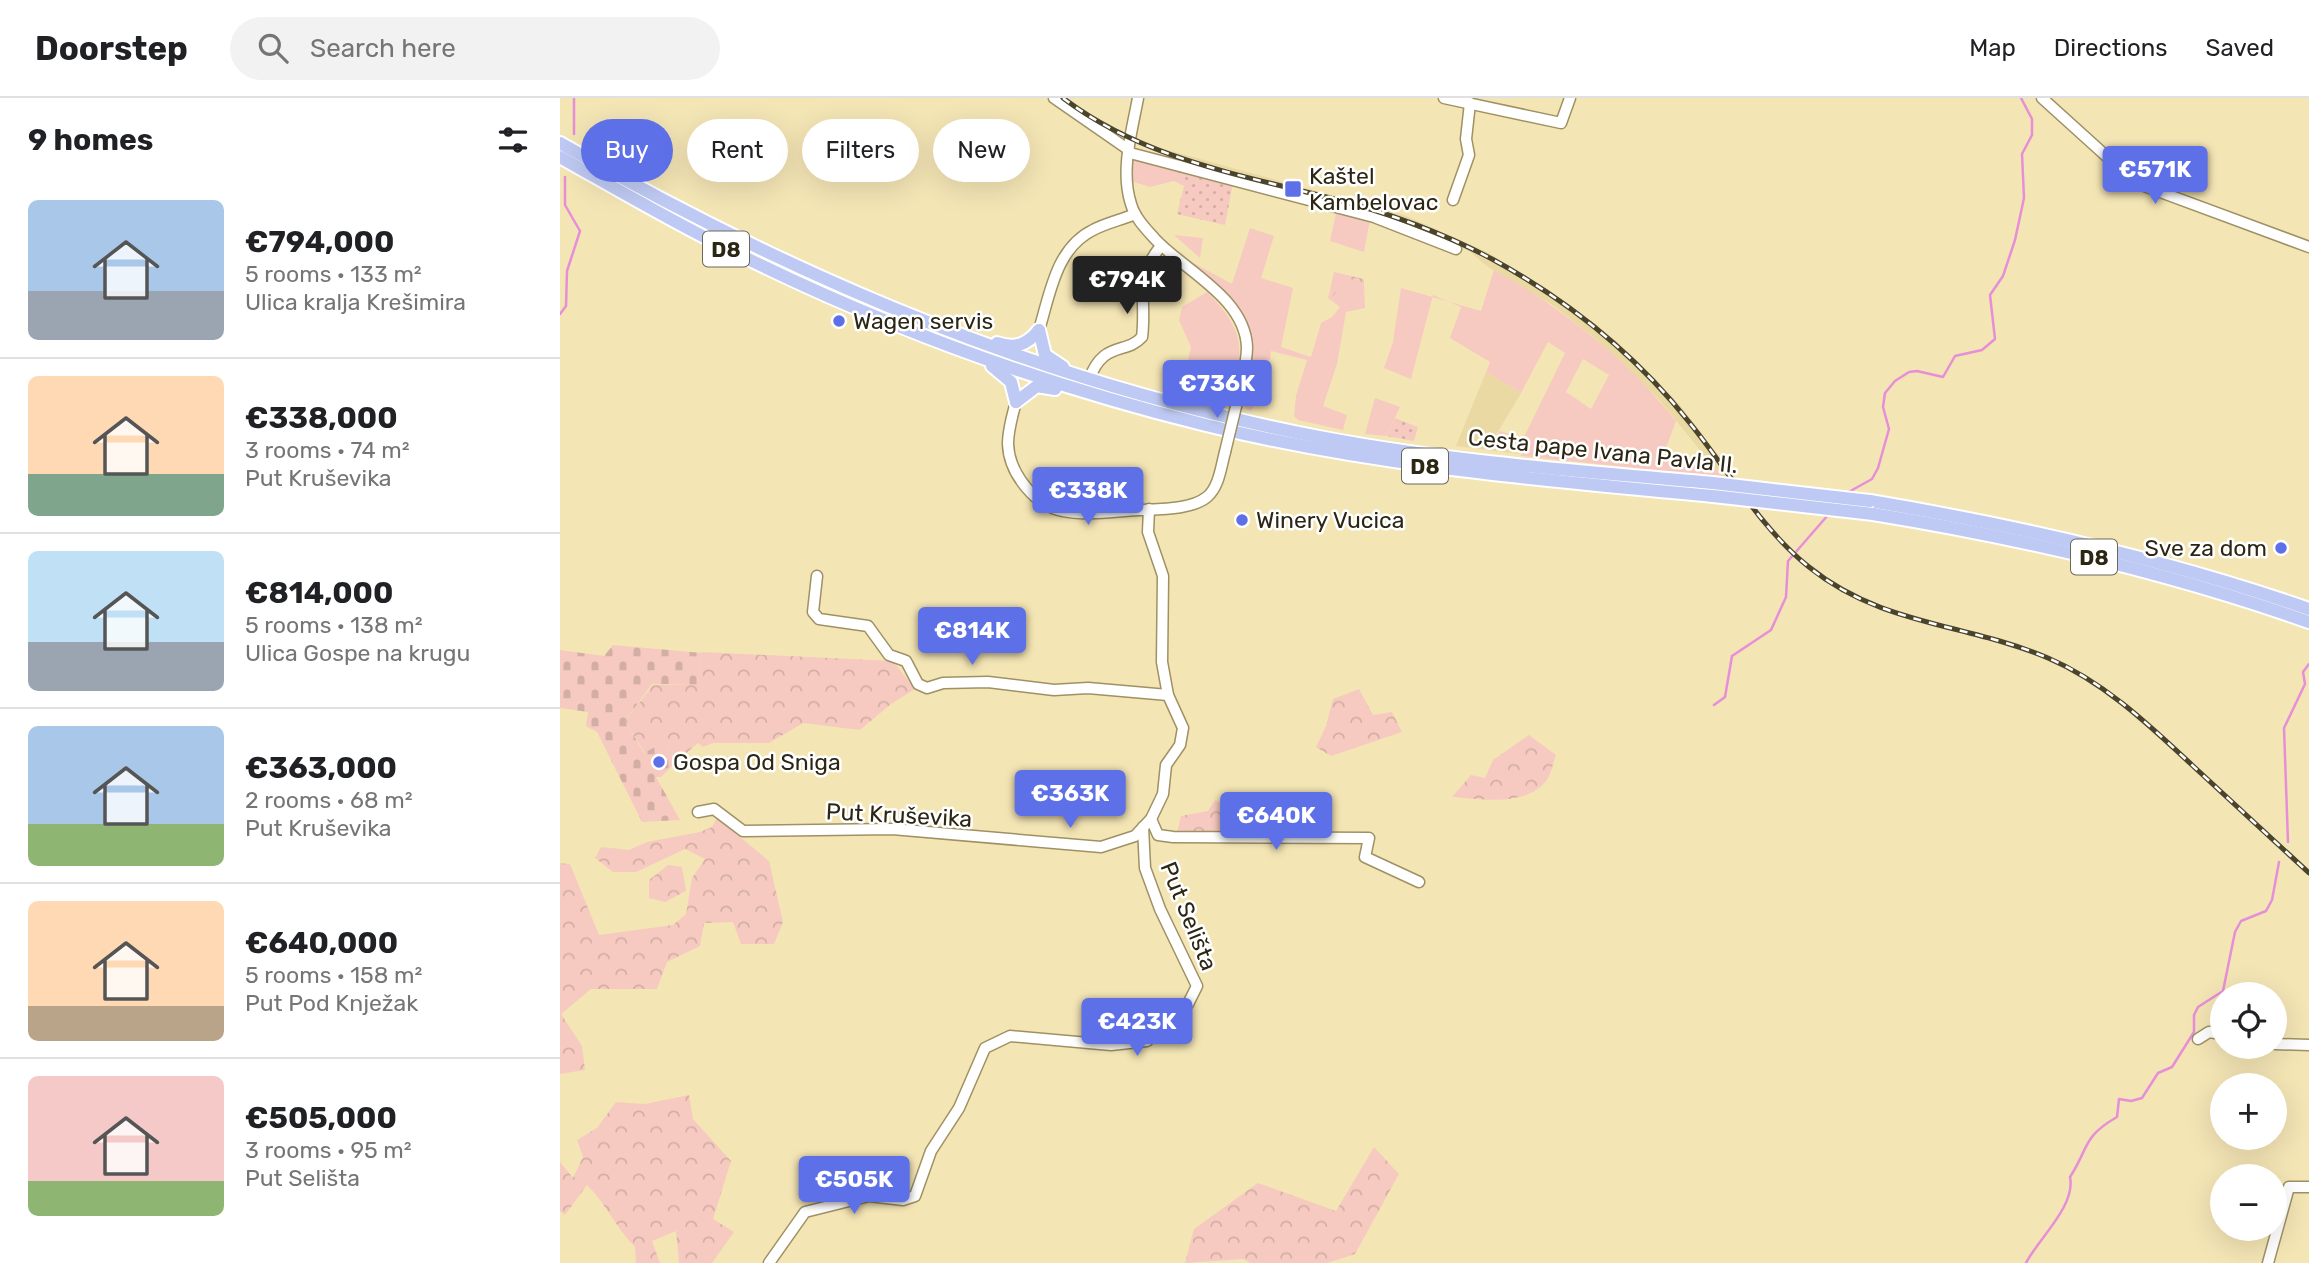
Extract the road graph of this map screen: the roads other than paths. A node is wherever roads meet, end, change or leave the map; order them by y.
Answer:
1 (1054, 98) edge
2 (1138, 98) edge
3 (1444, 98) edge
4 (1570, 98) edge
5 (2042, 98) edge
6 (1492, 102) edge
7 (1470, 103) junction
8 (560, 143) edge
9 (1129, 151) junction
10 (560, 157) edge
11 (1453, 200) dead end
12 (1135, 214) junction
13 (1161, 246) junction
14 (2309, 247) edge
15 (1457, 248) dead end
16 (1039, 330) junction
17 (978, 343) junction
18 (981, 357) junction
19 (1071, 374) junction
20 (1089, 380) junction
21 (1076, 389) junction
22 (1016, 402) junction
23 (1713, 489) junction
24 (1871, 508) junction
25 (1149, 509) junction
26 (817, 576) dead end
27 (2309, 609) edge
28 (2309, 622) edge
29 (1168, 695) junction
30 (698, 812) dead end
31 (1151, 819) junction
32 (1143, 827) junction
33 (1419, 882) dead end
34 (2210, 1032) edge
35 (2198, 1039) dead end
36 (2287, 1044) edge
37 (2309, 1045) edge
38 (2309, 1187) edge
39 (769, 1263) edge
40 (2268, 1263) edge

1 - 9 street
2 - 9 street
3 - 7 street
4 - 6 street
5 - 14 street
6 - 7 street
7 - 11 street
8 - 17 main road, Cesta pape Ivana Pavla II. / D8
9 - 12 street
9 - 15 street
10 - 18 main road, Cesta pape Ivana Pavla II. / D8
12 - 13 street
12 - 16 street
13 - 20 street
13 - 25 street, bridge
16 - 17 main road
16 - 19 main road
17 - 19 main road, Cesta pape Ivana Pavla II. / D8
18 - 21 main road, Cesta pape Ivana Pavla II. / D8
18 - 22 main road
19 - 20 main road, Cesta pape Ivana Pavla II. / D8
20 - 23 main road, Cesta pape Ivana Pavla II. / D8
21 - 22 main road
21 - 23 main road, Cesta pape Ivana Pavla II. / D8
22 - 25 street
23 - 24 main road, Cesta pape Ivana Pavla II. / D8, bridge
24 - 27 main road, Cesta pape Ivana Pavla II. / D8
24 - 28 main road, Cesta pape Ivana Pavla II. / D8
25 - 29 street, Put Kruševika
26 - 29 street
29 - 31 street, Put Kruševika
30 - 32 street, Put Kruševika
31 - 32 street, Put Kruševika
31 - 33 street
32 - 39 street, Put Selišta
34 - 35 street
36 - 37 street
38 - 40 street

